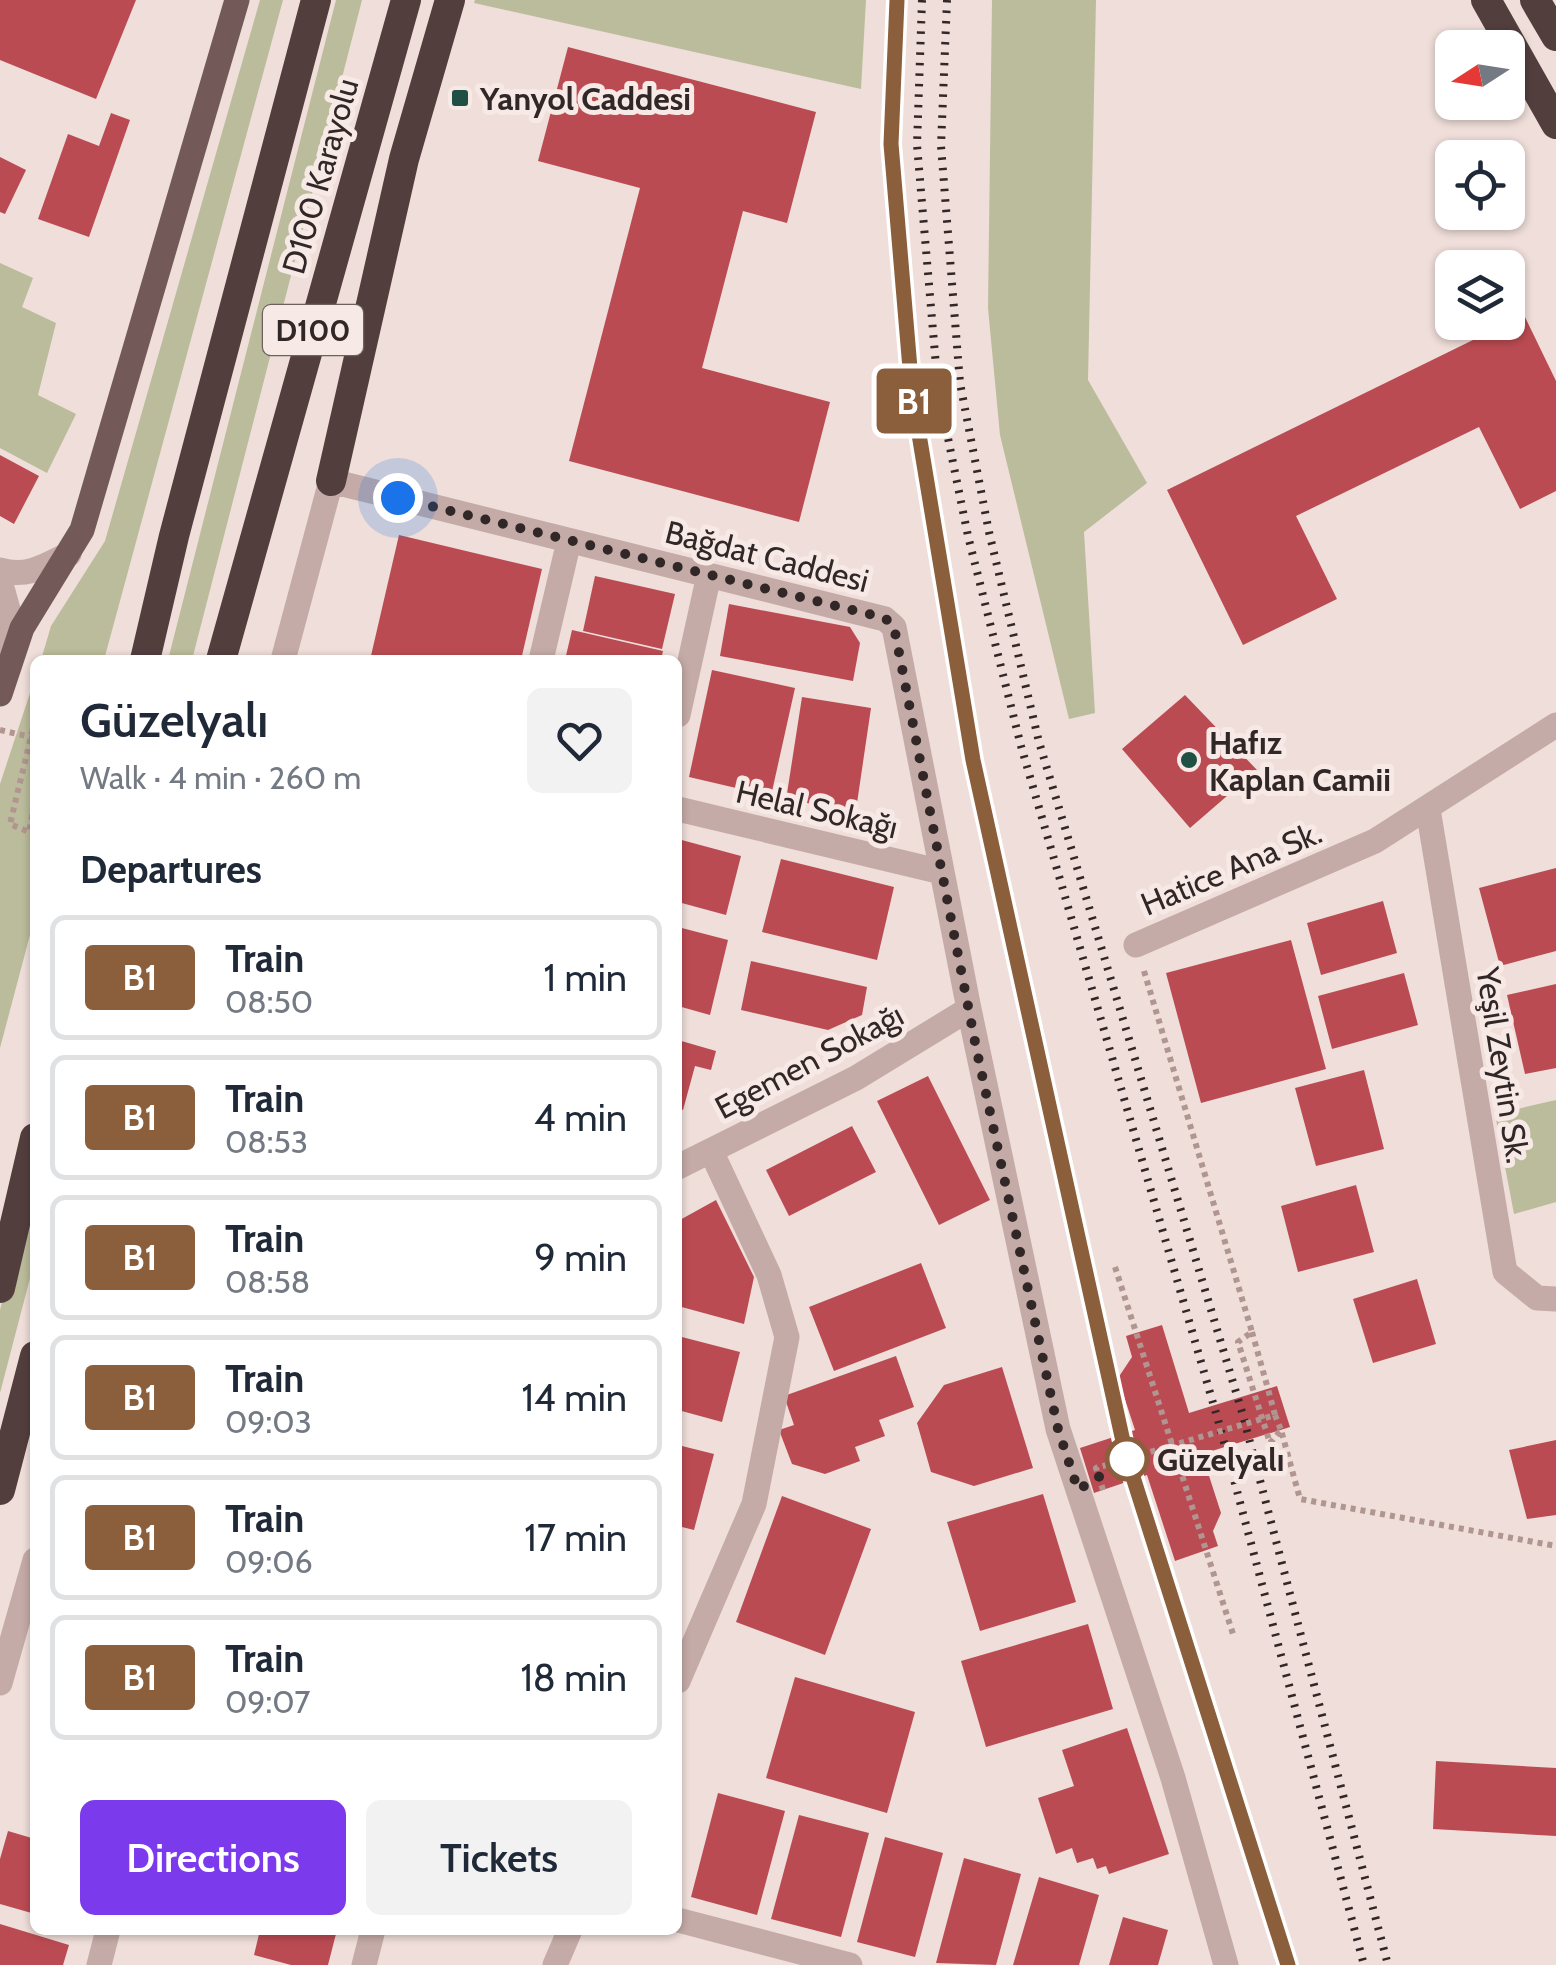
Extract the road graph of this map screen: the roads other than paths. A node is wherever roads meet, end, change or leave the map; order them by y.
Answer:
1 (238, 0) edge
2 (316, 0) edge
3 (406, 0) edge
4 (450, 0) edge
5 (1486, 0) edge
6 (1535, 0) edge
7 (1556, 36) edge
8 (1556, 124) edge
9 (330, 481) junction
10 (568, 541) junction
11 (68, 554) junction
12 (0, 570) edge
13 (709, 575) junction
14 (0, 581) edge
15 (146, 655) edge
16 (222, 655) edge
17 (284, 655) edge
18 (542, 655) edge
19 (8, 665) junction
20 (0, 694) edge
21 (682, 697) edge
22 (1556, 725) edge
23 (1428, 808) junction
24 (682, 811) edge
25 (942, 872) junction
26 (1136, 944) road end
27 (969, 1009) junction
28 (711, 1150) junction
29 (30, 1159) edge
30 (682, 1164) edge
31 (0, 1288) edge
32 (1556, 1299) edge
33 (30, 1375) edge
34 (0, 1490) edge
35 (30, 1578) edge
36 (682, 1672) edge
37 (0, 1683) edge
38 (682, 1921) edge
39 (107, 1935) edge
40 (372, 1935) edge
41 (568, 1935) edge
42 (98, 1965) edge
43 (364, 1965) edge
44 (554, 1965) edge
45 (850, 1965) edge
46 (1226, 1965) edge

1 - 11 main road
2 - 15 highway, D100 Karayolu / D100
3 - 16 highway, D100 Karayolu / D100
4 - 9 highway
5 - 8 highway
6 - 7 highway
9 - 10 street, Bağdat Caddesi
9 - 17 street
10 - 13 street, Bağdat Caddesi
10 - 18 street
11 - 12 street
11 - 19 main road
13 - 21 street
13 - 25 street, Bağdat Caddesi
14 - 19 street
19 - 20 main road
22 - 23 street, Hatice Ana Sk.
23 - 26 street, Hatice Ana Sk.
23 - 32 street, Yeşil Zeytin Sk.
24 - 25 street, Helal Sokağı
25 - 27 street, Bağdat Caddesi
27 - 28 street, Egemen Sokağı
27 - 46 street, Bağdat Caddesi
28 - 30 street, Egemen Sokağı
28 - 36 street
29 - 31 highway
33 - 34 highway
35 - 37 street
38 - 45 street
39 - 42 street
40 - 43 street
41 - 44 street

